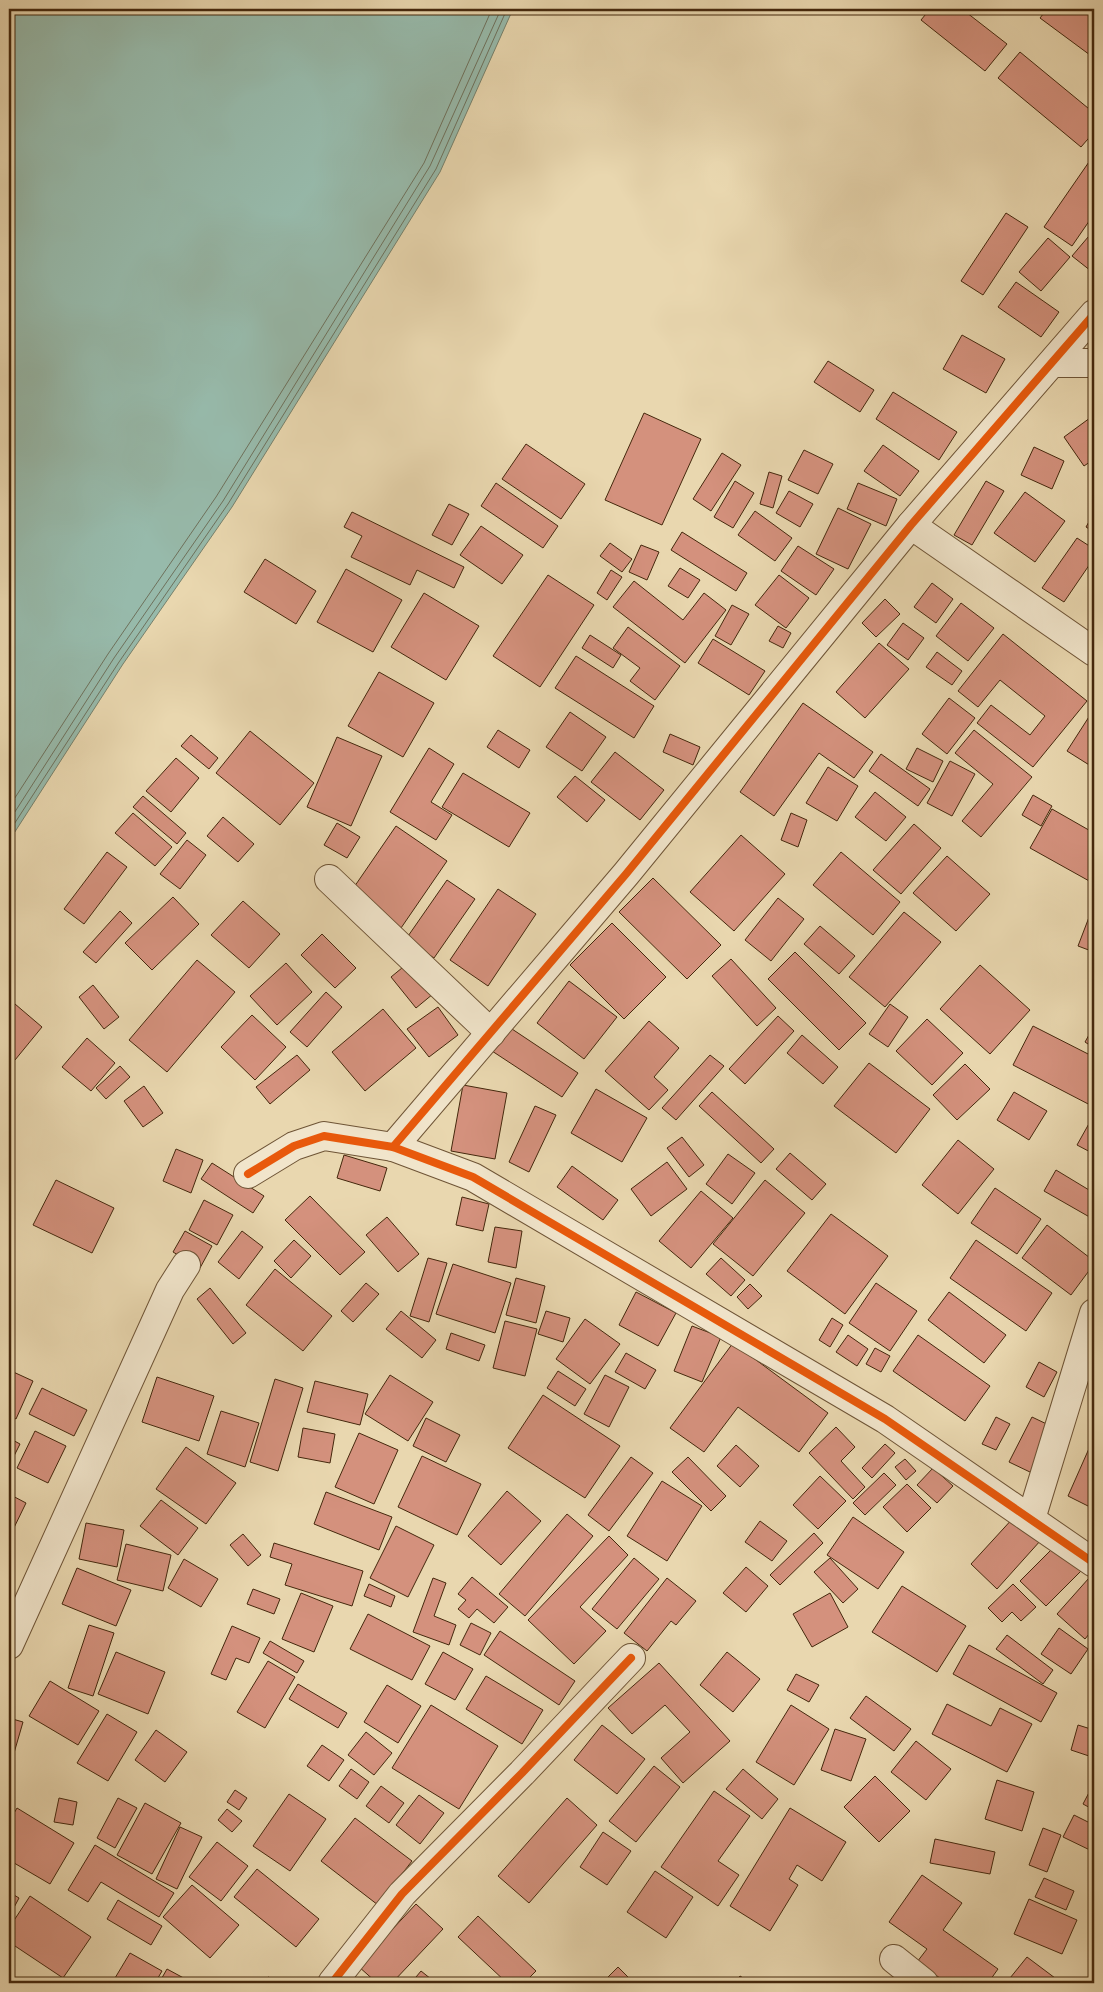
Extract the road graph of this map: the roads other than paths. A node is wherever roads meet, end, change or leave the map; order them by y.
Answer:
1 (1094, 314) edge
2 (1053, 363) junction
3 (1094, 364) edge
4 (911, 525) junction
5 (1094, 652) edge
6 (329, 878) dead end
7 (491, 1033) junction
8 (393, 1147) junction
9 (248, 1174) dead end
10 (186, 1265) dead end
11 (1094, 1313) edge
12 (1031, 1520) junction
13 (1094, 1563) edge
14 (9, 1645) edge
15 (631, 1658) dead end
16 (894, 1959) dead end
17 (332, 1983) edge
18 (924, 1983) edge

1 - 2 street
2 - 3 street
2 - 4 street
4 - 5 street
4 - 7 street
6 - 7 street
7 - 8 street
8 - 9 street
8 - 12 street
10 - 14 street
11 - 12 street
12 - 13 street
15 - 17 street
16 - 18 street

